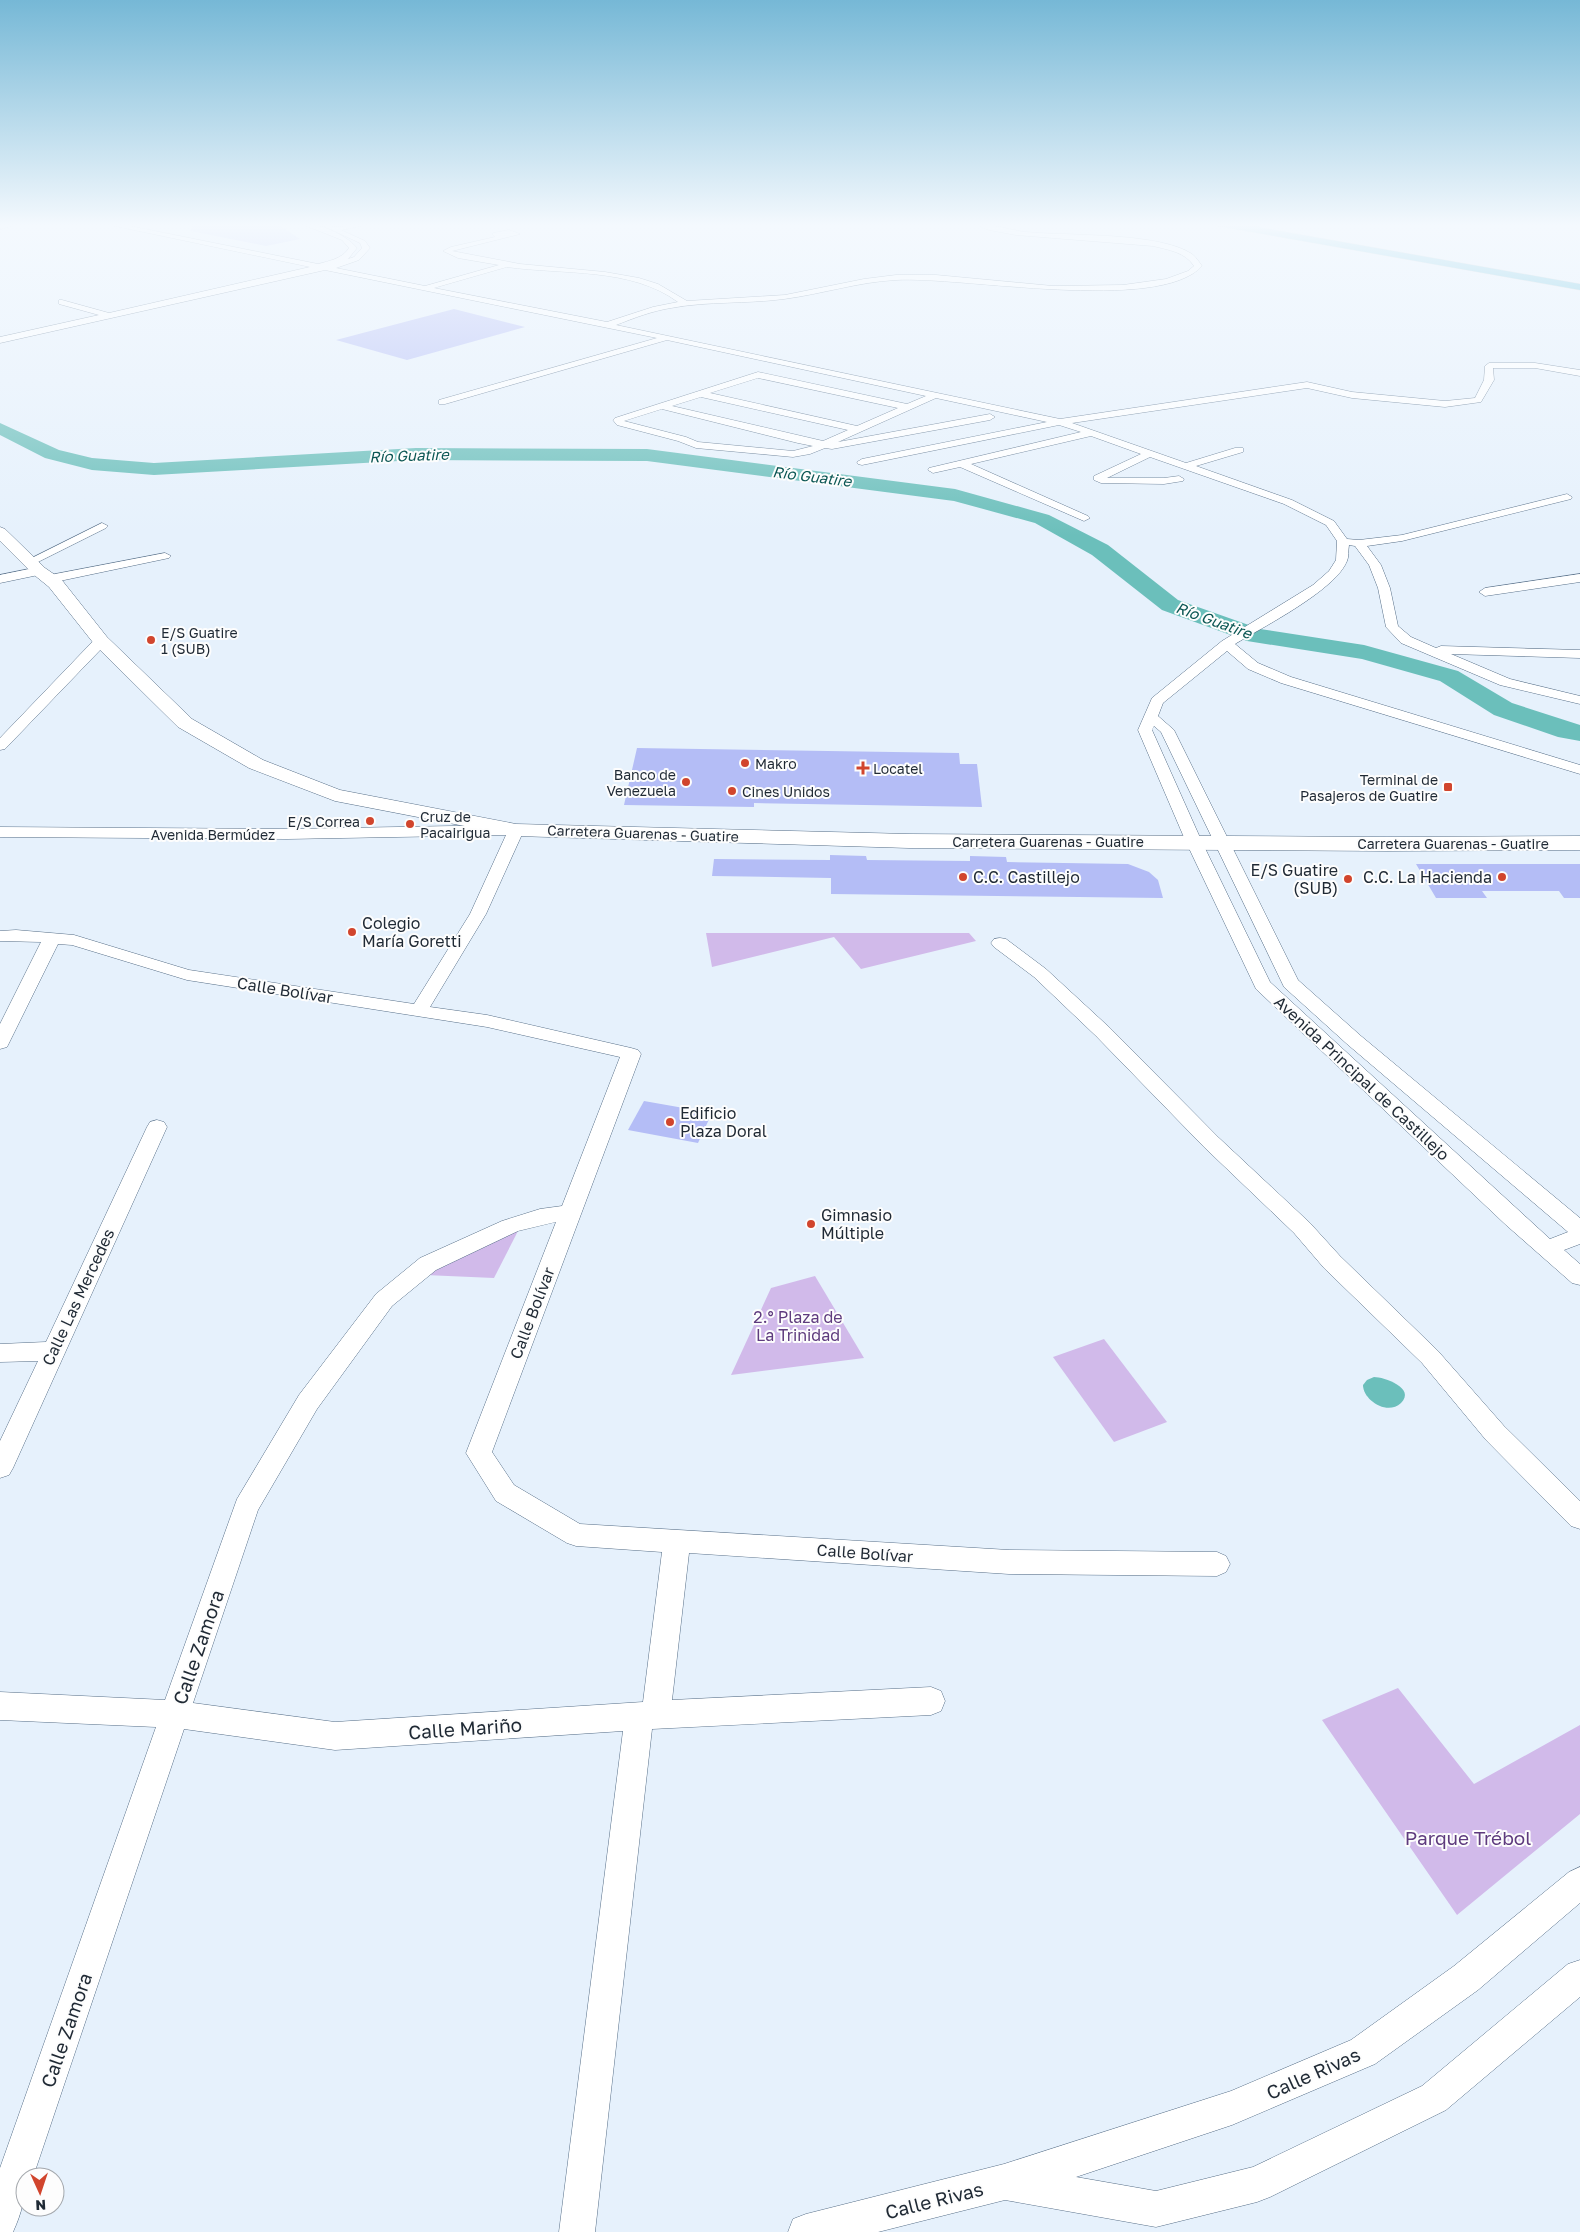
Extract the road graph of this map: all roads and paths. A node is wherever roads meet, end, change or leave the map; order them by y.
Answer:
1 (55, 327) edge
2 (617, 327) edge
3 (666, 338) junction
4 (3, 339) edge
5 (1580, 373) edge
6 (739, 382) junction
7 (758, 386) dead end
8 (722, 387) junction
9 (741, 392) dead end
10 (702, 394) junction
11 (936, 395) junction
12 (442, 402) dead end
13 (661, 406) junction
14 (910, 408) junction
15 (873, 411) dead end
16 (637, 413) junction
17 (892, 415) junction
18 (990, 417) dead end
19 (654, 418) dead end
20 (856, 418) dead end
21 (1060, 422) junction
22 (875, 423) junction
23 (856, 429) junction
24 (1091, 432) junction
25 (822, 433) dead end
26 (840, 437) junction
27 (749, 439) dead end
28 (820, 447) junction
29 (1239, 450) dead end
30 (1150, 453) junction
31 (862, 462) dead end
32 (960, 463) junction
33 (1187, 466) junction
34 (933, 470) dead end
35 (1179, 479) dead end
36 (1566, 497) dead end
37 (1084, 518) dead end
38 (102, 526) dead end
39 (1, 534) edge
40 (1343, 541) junction
41 (1358, 543) junction
42 (165, 556) dead end
43 (39, 570) junction
44 (1580, 578) edge
45 (0, 579) edge
46 (1485, 592) dead end
47 (101, 642) junction
48 (1227, 644) junction
49 (1427, 650) junction
50 (1580, 654) edge
51 (1580, 700) edge
52 (1150, 716) junction
53 (0, 746) edge
54 (1580, 770) edge
55 (516, 830) junction
56 (0, 832) edge
57 (1194, 842) junction
58 (1221, 842) junction
59 (1580, 843) edge
60 (0, 936) edge
61 (52, 938) junction
62 (1000, 943) dead end
63 (427, 1013) junction
64 (0, 1043) edge
65 (157, 1127) dead end
66 (570, 1213) junction
67 (1580, 1230) edge
68 (1580, 1236) edge
69 (1547, 1248) junction
70 (1580, 1277) edge
71 (53, 1351) junction
72 (0, 1353) edge
73 (0, 1468) edge
74 (1580, 1518) edge
75 (677, 1541) junction
76 (1217, 1564) dead end
77 (931, 1702) dead end
78 (0, 1706) edge
79 (174, 1714) junction
80 (648, 1716) junction
81 (1580, 1883) edge
82 (1580, 1976) edge
83 (1004, 2182) junction
84 (0, 2220) edge
85 (577, 2232) edge
86 (806, 2232) edge

1 - 4 street
2 - 3 street
3 - 11 street
3 - 12 street
5 - 21 street
6 - 7 street
6 - 8 street
6 - 14 street
8 - 9 street
8 - 10 street
10 - 13 street
10 - 23 street
11 - 14 street
11 - 21 street
13 - 16 street
13 - 28 street
14 - 17 street
15 - 17 street
16 - 19 street
16 - 28 street
17 - 22 street
18 - 28 street
20 - 22 street
21 - 24 street
21 - 31 street
22 - 23 street
23 - 26 street
24 - 30 street
24 - 32 street
25 - 26 street
26 - 28 street
27 - 28 street
29 - 33 street
30 - 33 street
30 - 35 street
32 - 34 street
32 - 37 street
33 - 40 street
36 - 41 street
38 - 43 street
39 - 43 main road, Carretera Guarenas - Guatire
40 - 41 street
40 - 48 street
41 - 49 street
42 - 43 street
43 - 45 street
43 - 47 main road, Carretera Guarenas - Guatire
44 - 46 street
47 - 53 street
47 - 55 main road, Carretera Guarenas - Guatire
48 - 52 street
48 - 54 street
49 - 50 street
49 - 51 street
52 - 57 street, Avenida Principal de Castillejo
52 - 58 street, Avenida Principal de Castillejo
55 - 56 street, Avenida Bermúdez
55 - 57 main road, Carretera Guarenas - Guatire
55 - 63 street
57 - 58 main road, Carretera Guarenas - Guatire
57 - 69 street, Avenida Principal de Castillejo
58 - 59 main road, Carretera Guarenas - Guatire
58 - 67 street, Avenida Principal de Castillejo
60 - 61 street, Calle Bolívar
61 - 63 street, Calle Bolívar
61 - 64 street
62 - 74 street
63 - 66 street, Calle Bolívar
65 - 71 street, Calle Las Mercedes
66 - 75 street, Calle Bolívar
66 - 79 street, Calle Zamora
68 - 69 street
69 - 70 street, Avenida Principal de Castillejo
71 - 72 street
71 - 73 street, Calle Las Mercedes
75 - 76 street, Calle Bolívar
75 - 80 street
77 - 80 street, Calle Mariño
78 - 79 street, Calle Mariño
79 - 80 street, Calle Mariño
79 - 84 street, Calle Zamora
80 - 85 street
81 - 83 street, Calle Rivas
82 - 83 street, Calle Rivas
83 - 86 street, Calle Rivas

